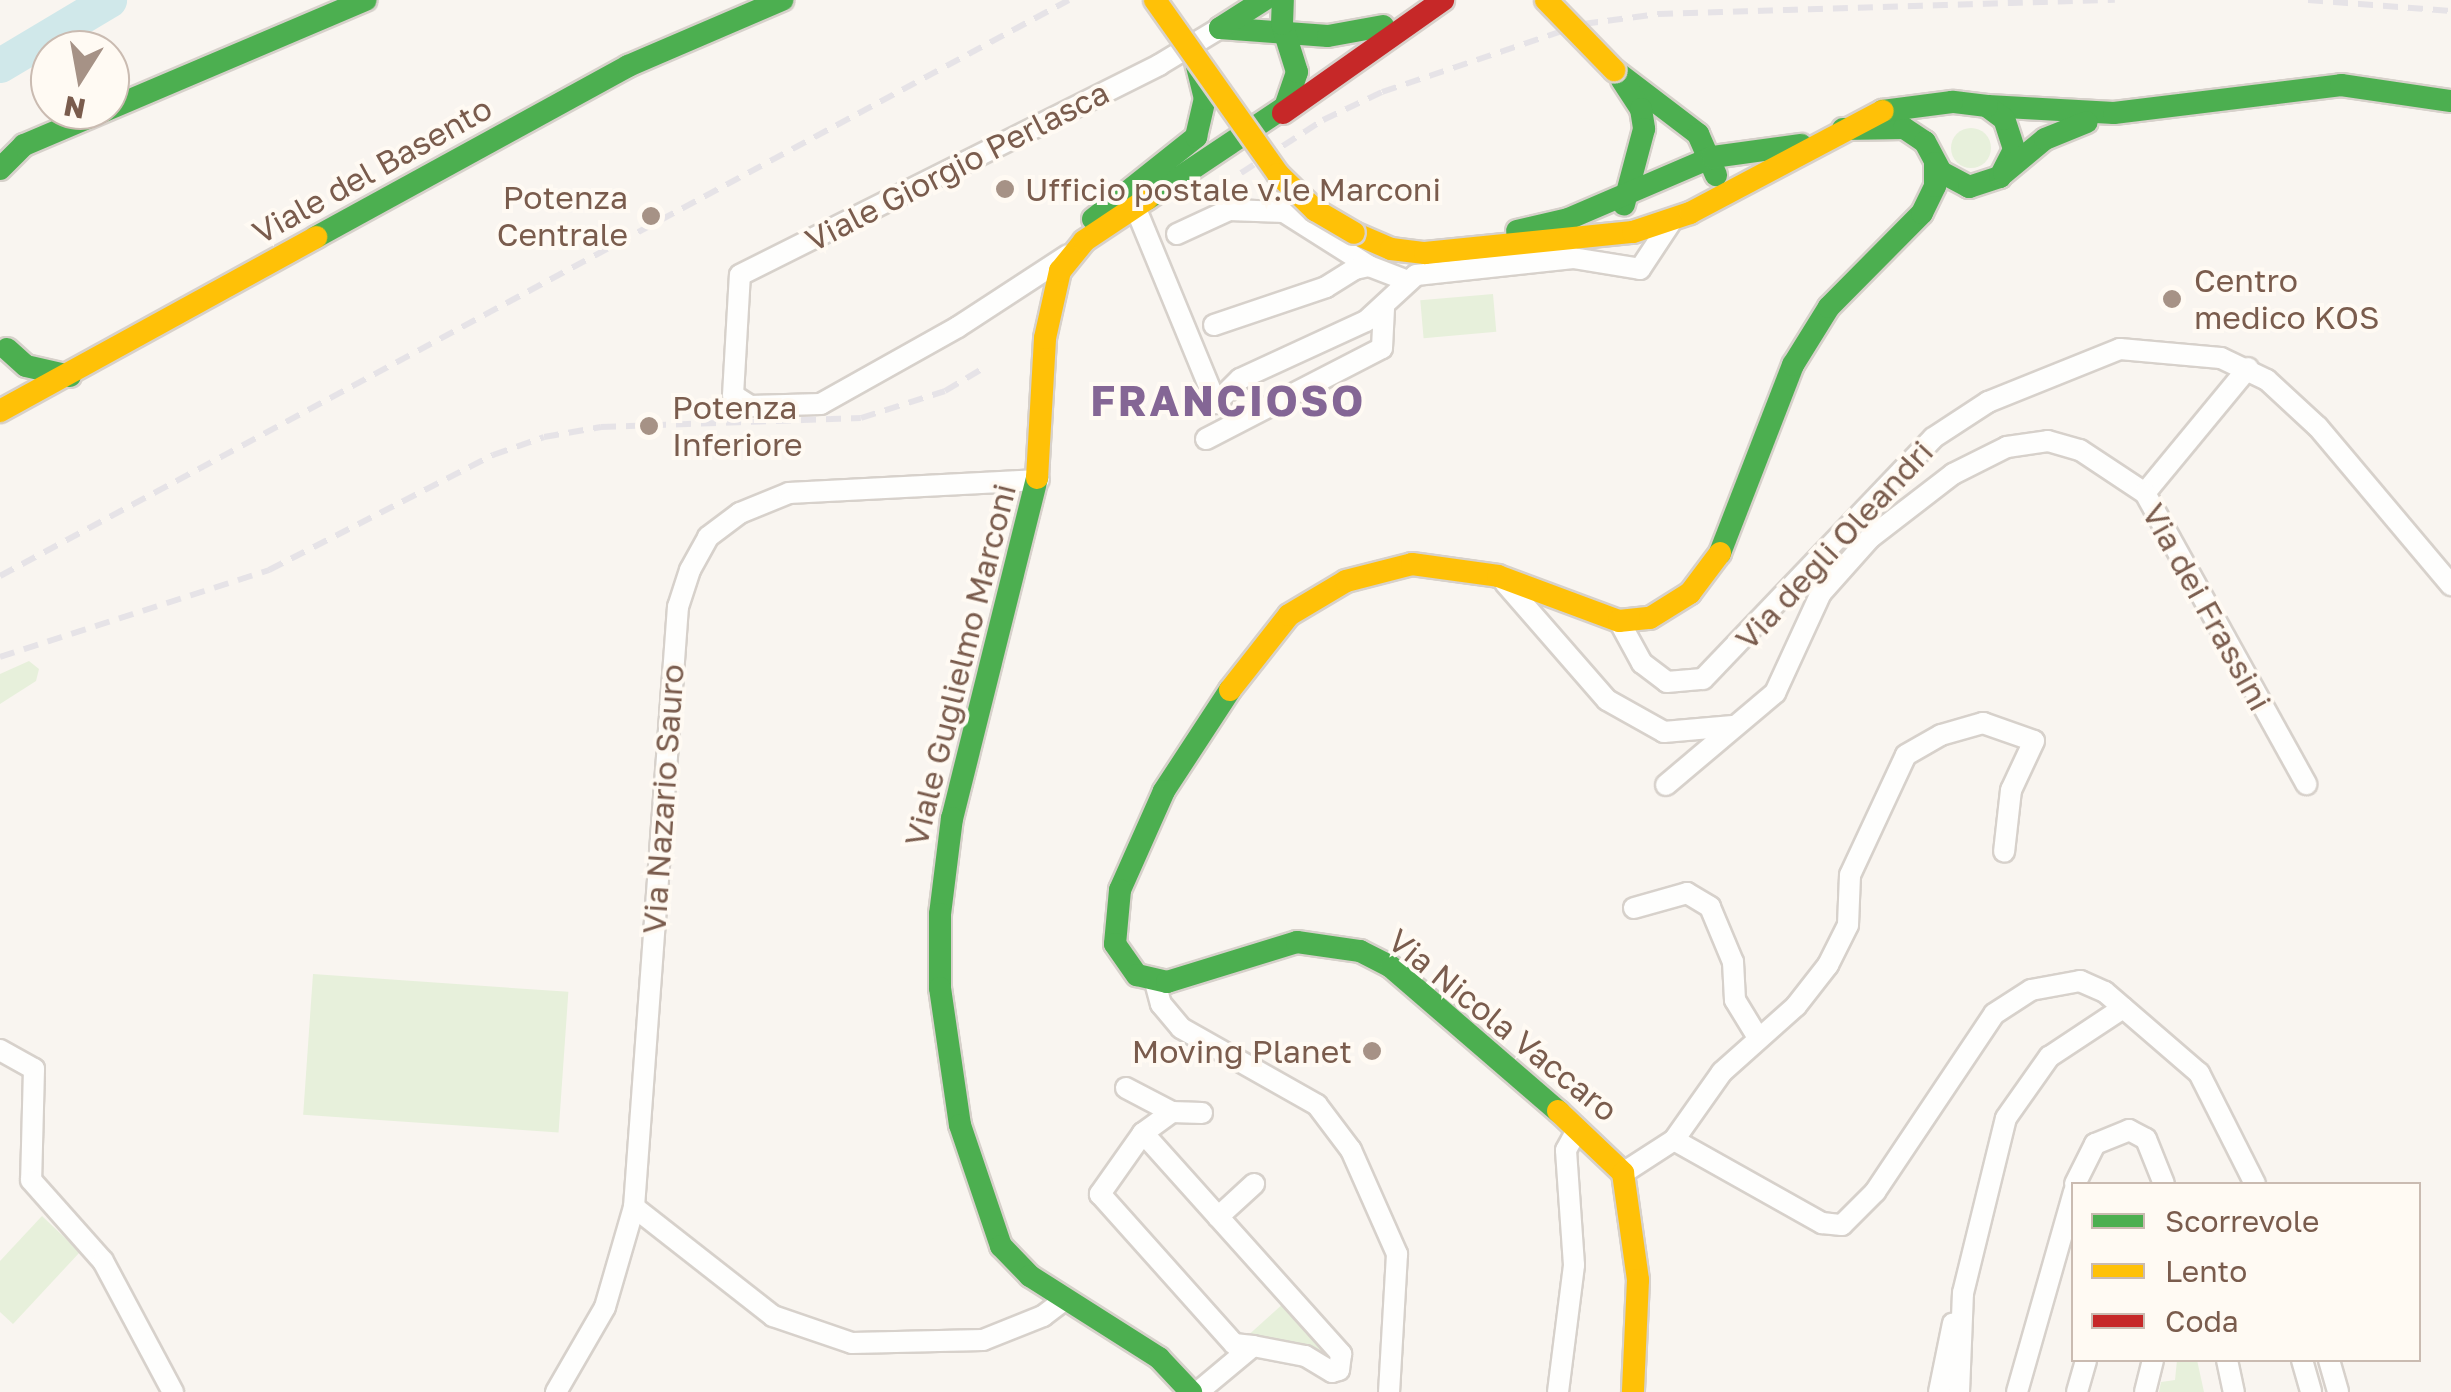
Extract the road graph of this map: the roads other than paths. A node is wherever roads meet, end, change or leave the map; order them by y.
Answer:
1 (366, 0) edge
2 (1155, 0) edge
3 (1178, 0) edge
4 (1220, 0) edge
5 (1264, 0) edge
6 (1286, 0) edge
7 (1419, 0) edge
8 (1443, 0) edge
9 (1546, 0) edge
10 (772, 2) edge
11 (1383, 26) junction
12 (1220, 28) junction
13 (1258, 31) junction
14 (1284, 32) junction
15 (1319, 36) junction
16 (1294, 56) junction
17 (1185, 57) junction
18 (1614, 70) junction
19 (1306, 96) junction
20 (2451, 101) edge
21 (1976, 105) junction
22 (2114, 113) junction
23 (1276, 117) junction
24 (1843, 129) junction
25 (1814, 142) junction
26 (24, 145) junction
27 (0, 154) edge
28 (1713, 156) junction
29 (1933, 158) junction
30 (0, 169) edge
31 (1995, 180) junction
32 (1623, 192) junction
33 (1136, 208) junction
34 (1674, 219) junction
35 (1356, 227) junction
36 (1906, 230) junction
37 (1177, 234) dead end
38 (1598, 239) junction
39 (1070, 254) junction
40 (1574, 258) junction
41 (1369, 266) junction
42 (1405, 280) junction
43 (1384, 308) junction
44 (1214, 326) dead end
45 (4, 341) edge
46 (2248, 368) junction
47 (70, 376) junction
48 (0, 397) edge
49 (0, 411) edge
50 (1206, 439) dead end
51 (1039, 480) junction
52 (2145, 493) junction
53 (1498, 576) junction
54 (2451, 585) edge
55 (1619, 620) junction
56 (1735, 726) junction
57 (2306, 784) dead end
58 (1666, 786) dead end
59 (2004, 852) dead end
60 (1634, 908) dead end
61 (1155, 982) junction
62 (2124, 1008) junction
63 (1757, 1036) junction
64 (0, 1050) edge
65 (1126, 1088) dead end
66 (1172, 1112) junction
67 (1202, 1114) dead end
68 (1578, 1130) junction
69 (1144, 1132) junction
70 (1674, 1140) junction
71 (1624, 1173) junction
72 (2077, 1182) edge
73 (2163, 1182) edge
74 (2254, 1182) edge
75 (1254, 1184) dead end
76 (2071, 1203) edge
77 (634, 1207) junction
78 (1218, 1218) junction
79 (1963, 1293) junction
80 (1064, 1300) junction
81 (1253, 1346) junction
82 (2085, 1362) edge
83 (2152, 1362) edge
84 (2228, 1362) edge
85 (2303, 1362) edge
86 (2330, 1362) edge
87 (173, 1392) edge
88 (556, 1392) edge
89 (1194, 1392) edge
90 (1389, 1392) edge
91 (1558, 1392) edge
92 (1633, 1392) edge
93 (1939, 1392) edge
94 (1960, 1392) edge
95 (2018, 1392) edge
96 (2077, 1392) edge
97 (2145, 1392) edge
98 (2234, 1392) edge
99 (2311, 1392) edge
100 (2338, 1392) edge

1 - 26 street
2 - 17 street, bridge
3 - 35 street
4 - 12 street
5 - 12 street
6 - 14 street
6 - 15 street
7 - 11 street
8 - 19 street
9 - 18 street, bridge
10 - 47 street, Viale del Basento
11 - 15 street
11 - 19 street
12 - 13 street
12 - 17 street
13 - 14 street
13 - 16 street
14 - 15 street
14 - 16 street
16 - 23 street
17 - 35 street, bridge
17 - 39 street, Viale Guglielmo Marconi
17 - 39 street, Viale Giorgio Perlasca
18 - 28 street
18 - 32 street
19 - 23 street
20 - 22 street
21 - 22 street
21 - 24 street
21 - 29 street
21 - 31 street
22 - 31 street
23 - 33 street
24 - 25 street
24 - 29 street
25 - 28 street
25 - 34 street
26 - 27 street
26 - 30 street
28 - 32 street
28 - 34 street
29 - 31 street
29 - 36 street
31 - 36 street
32 - 34 street
32 - 35 street
32 - 38 street
33 - 39 street
33 - 43 street
34 - 38 street
34 - 40 street
35 - 38 street
36 - 55 street
37 - 41 street
38 - 40 street
39 - 51 street, Viale Guglielmo Marconi
40 - 42 street
41 - 42 street
41 - 44 street
42 - 43 street
43 - 50 street
45 - 47 street
45 - 48 street
46 - 52 street
46 - 54 street, Via degli Oleandri
46 - 55 street, Via degli Oleandri
47 - 49 street, Viale del Basento
51 - 77 street, Via Nazario Sauro
51 - 80 street, Viale Guglielmo Marconi
52 - 56 street, Via dei Frassini
52 - 57 street, Via dei Frassini
53 - 55 street
53 - 56 street
53 - 61 street
56 - 58 street, Via dei Frassini
59 - 63 street
60 - 63 street
61 - 68 street, Via Nicola Vaccaro
61 - 90 street
62 - 70 street
62 - 74 street
62 - 79 street
63 - 70 street
64 - 87 street
65 - 66 street
66 - 67 street
66 - 69 street
68 - 71 street, Via Nicola Vaccaro
68 - 91 street
69 - 78 street
69 - 81 street
70 - 71 street
71 - 92 street
72 - 73 street
75 - 78 street
76 - 95 street
77 - 80 street
77 - 88 street, Via Nazario Sauro
78 - 81 street
79 - 93 street
79 - 94 street
80 - 89 street, Viale Guglielmo Marconi
81 - 89 street
82 - 96 street
83 - 97 street
84 - 98 street
85 - 99 street
86 - 100 street

